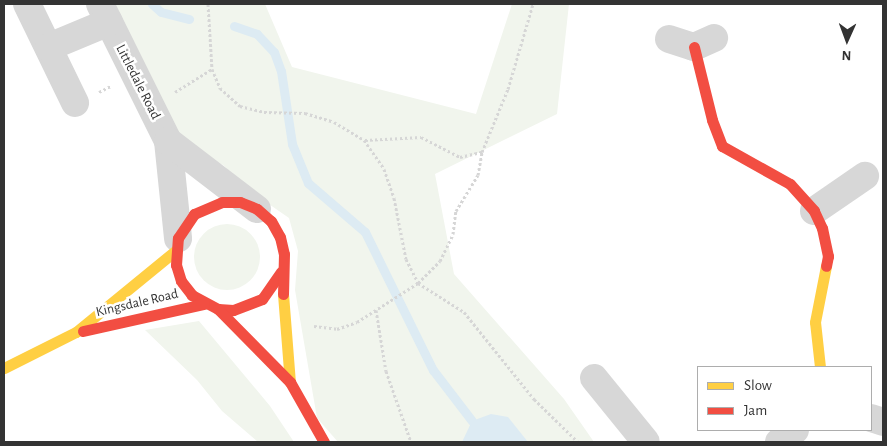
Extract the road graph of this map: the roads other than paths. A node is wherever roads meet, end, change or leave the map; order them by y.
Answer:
1 (27, 4) edge
2 (104, 13) edge
3 (668, 39) dead end
4 (704, 42) joint
5 (49, 47) junction
6 (75, 103) road end
7 (168, 141) junction
8 (865, 176) dead end
9 (257, 209) junction
10 (814, 211) junction
11 (177, 245) junction
12 (281, 272) junction
13 (204, 304) junction
14 (218, 309) junction
15 (76, 332) junction
16 (820, 366) edge
17 (4, 368) edge
18 (594, 378) dead end
19 (290, 382) junction
20 (794, 431) edge
21 (324, 442) edge
22 (646, 442) edge
23 (780, 442) edge

1 - 5 street
2 - 5 street, Littledale Road
2 - 7 street, Littledale Road
3 - 4 street
4 - 10 street
5 - 6 street
7 - 9 street, Littledale Road
7 - 11 street, Littledale Road
8 - 10 street
9 - 11 street
9 - 12 street
10 - 16 street
11 - 13 street
11 - 15 street, Kingsdale Road
12 - 14 street
12 - 19 street
13 - 14 street
13 - 15 street, Kingsdale Road
14 - 19 street
15 - 17 street, Kingsdale Road
18 - 22 street
19 - 21 street
20 - 23 street

